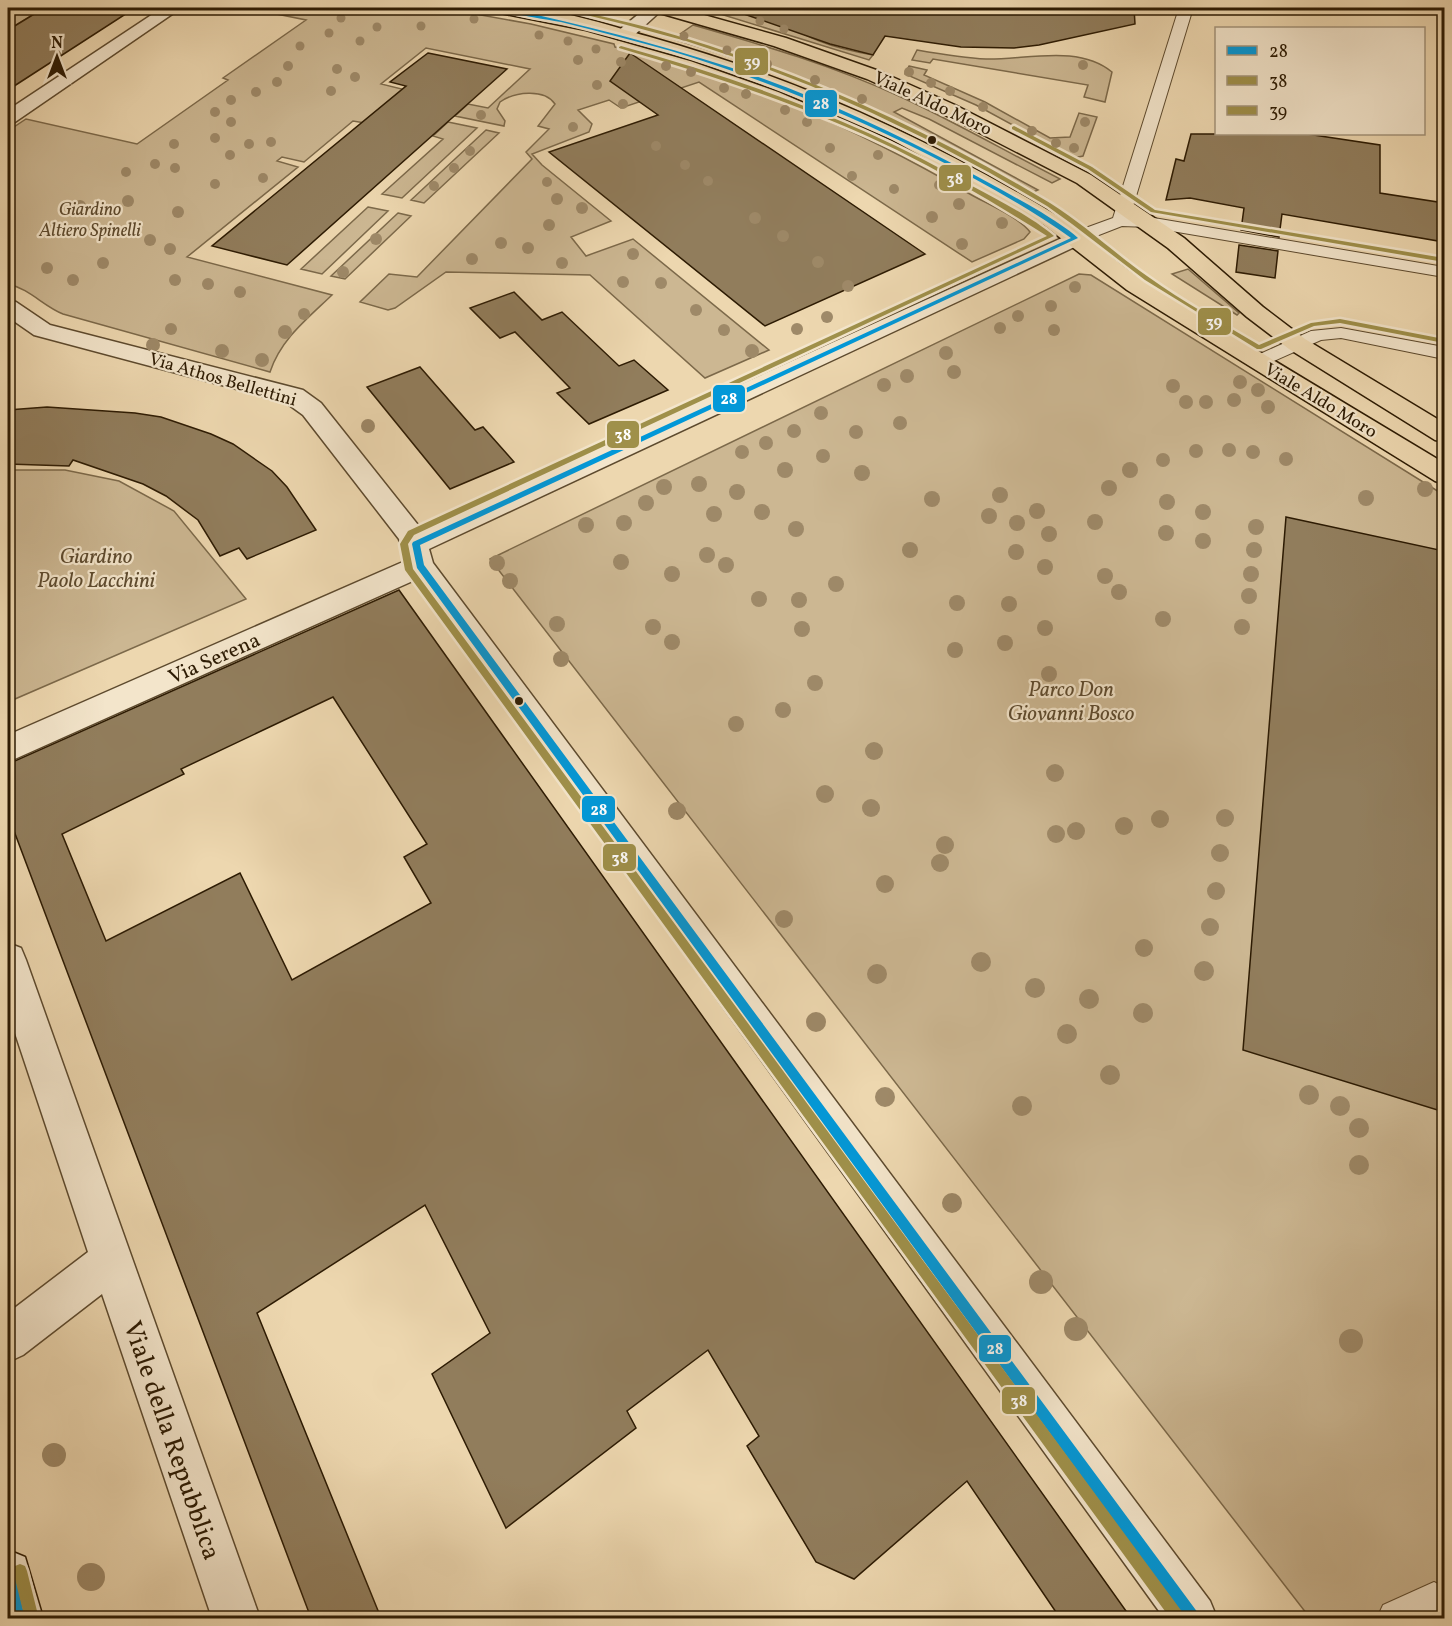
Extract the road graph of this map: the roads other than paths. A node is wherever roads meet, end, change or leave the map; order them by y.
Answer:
1 (501, 8) edge
2 (656, 8) edge
3 (1186, 8) edge
4 (172, 9) edge
5 (672, 9) edge
6 (624, 34) junction
7 (8, 118) edge
8 (1123, 213) junction
9 (1148, 222) junction
10 (1075, 238) junction
11 (1444, 272) edge
12 (8, 307) edge
13 (1297, 344) junction
14 (1444, 353) edge
15 (1258, 362) junction
16 (1444, 434) edge
17 (1444, 475) edge
18 (418, 555) junction
19 (8, 749) edge
20 (8, 960) edge
21 (110, 1261) junction
22 (8, 1340) edge
23 (8, 1574) edge
24 (1444, 1615) edge
25 (19, 1618) edge
26 (236, 1618) edge
27 (1193, 1618) edge
28 (1396, 1618) edge

1 - 6 main road, Viale Aldo Moro
2 - 6 street
3 - 8 lane
4 - 7 street
5 - 8 main road, Viale Aldo Moro
6 - 10 main road, Viale Aldo Moro
8 - 9 main road, Viale Aldo Moro
8 - 10 lane
9 - 11 lane
9 - 13 main road, Viale Aldo Moro
10 - 15 main road, Viale Aldo Moro
10 - 18 street, Via Serena
12 - 18 street, Via Athos Bellettini
13 - 14 lane
13 - 15 lane
13 - 16 main road, Viale Aldo Moro
15 - 17 main road, Viale Aldo Moro
18 - 19 street, Via Serena
18 - 27 street, Via Athos Bellettini
20 - 21 street, Viale della Repubblica
21 - 22 street
21 - 26 street, Viale della Repubblica
23 - 25 street
24 - 28 lane

